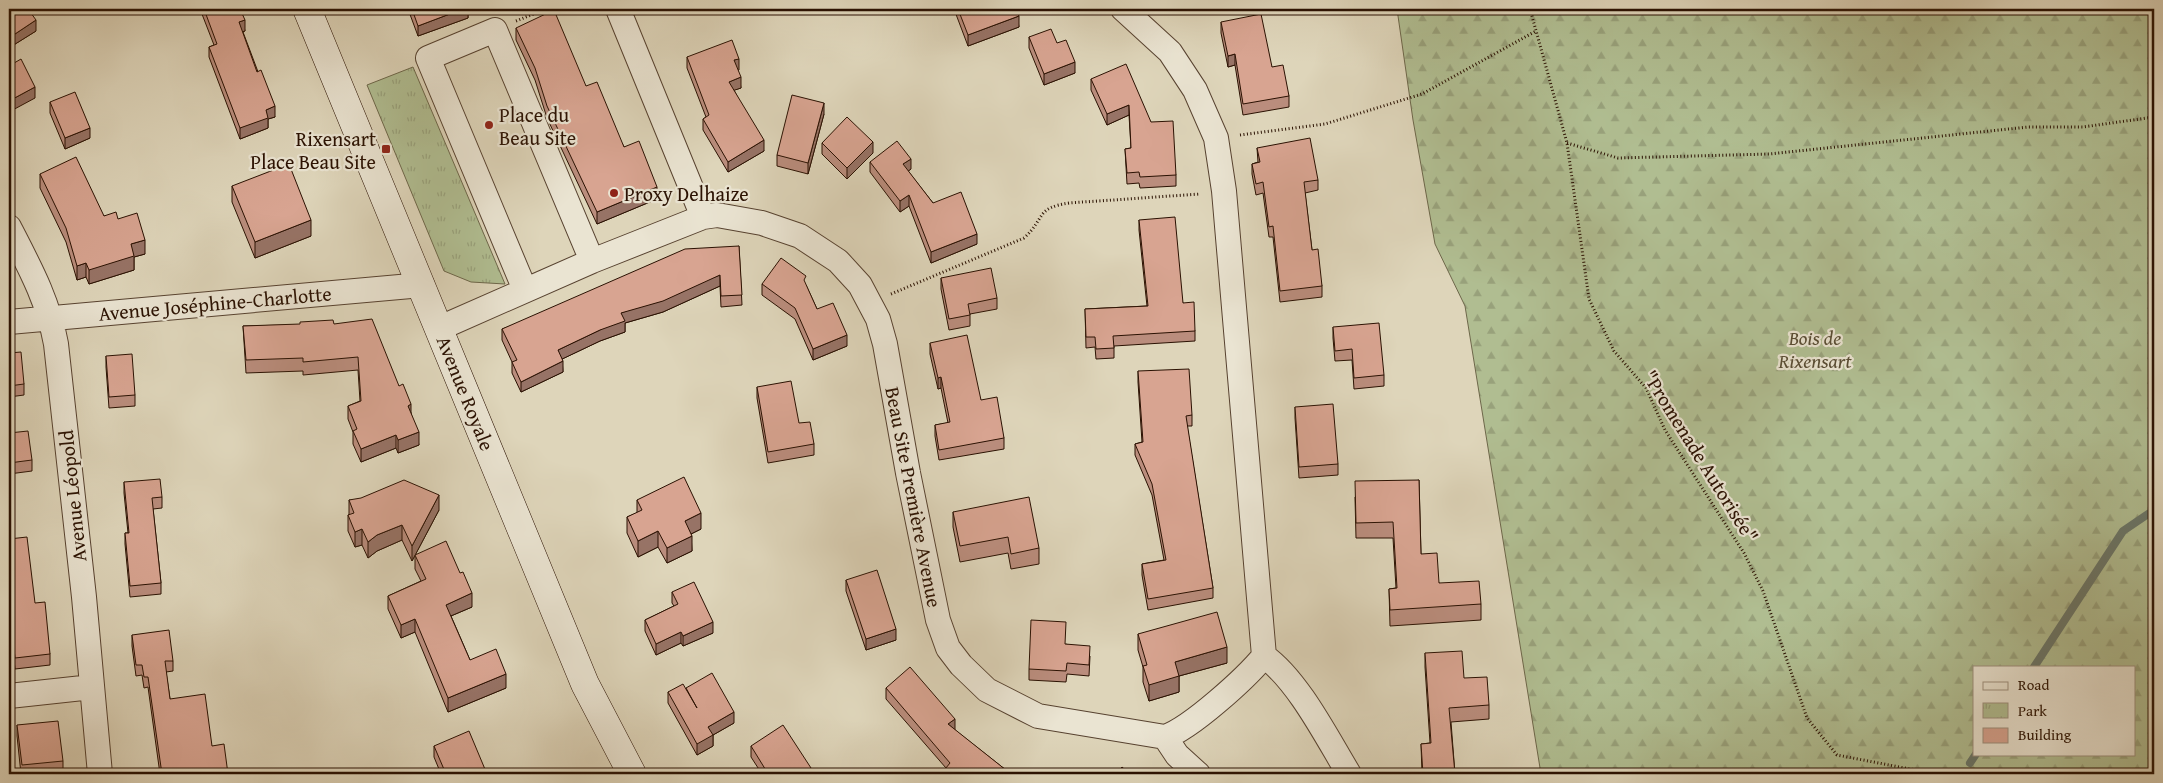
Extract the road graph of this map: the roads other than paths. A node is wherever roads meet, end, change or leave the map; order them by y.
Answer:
1 (307, 9) edge
2 (618, 9) edge
3 (1123, 9) edge
4 (704, 217) junction
5 (9, 227) edge
6 (592, 261) junction
7 (422, 285) junction
8 (525, 290) junction
9 (51, 318) junction
10 (9, 322) edge
11 (440, 328) junction
12 (1264, 656) junction
13 (92, 687) junction
14 (9, 696) edge
15 (1165, 737) junction
16 (100, 774) edge
17 (632, 774) edge
18 (1198, 774) edge
19 (1349, 774) edge

1 - 7 street, Avenue Royale
2 - 4 street
3 - 12 street
4 - 6 street
4 - 15 street, Beau Site Première Avenue
5 - 9 street, Avenue Léopold
6 - 8 street
6 - 8 street
7 - 9 street, Avenue Joséphine-Charlotte
7 - 11 street, Avenue Royale
8 - 11 street
9 - 10 street, Avenue Joséphine-Charlotte
9 - 13 street, Avenue Léopold
11 - 17 street, Avenue Royale
12 - 15 street
12 - 19 street
13 - 14 street
13 - 16 street, Avenue Léopold
15 - 18 street

